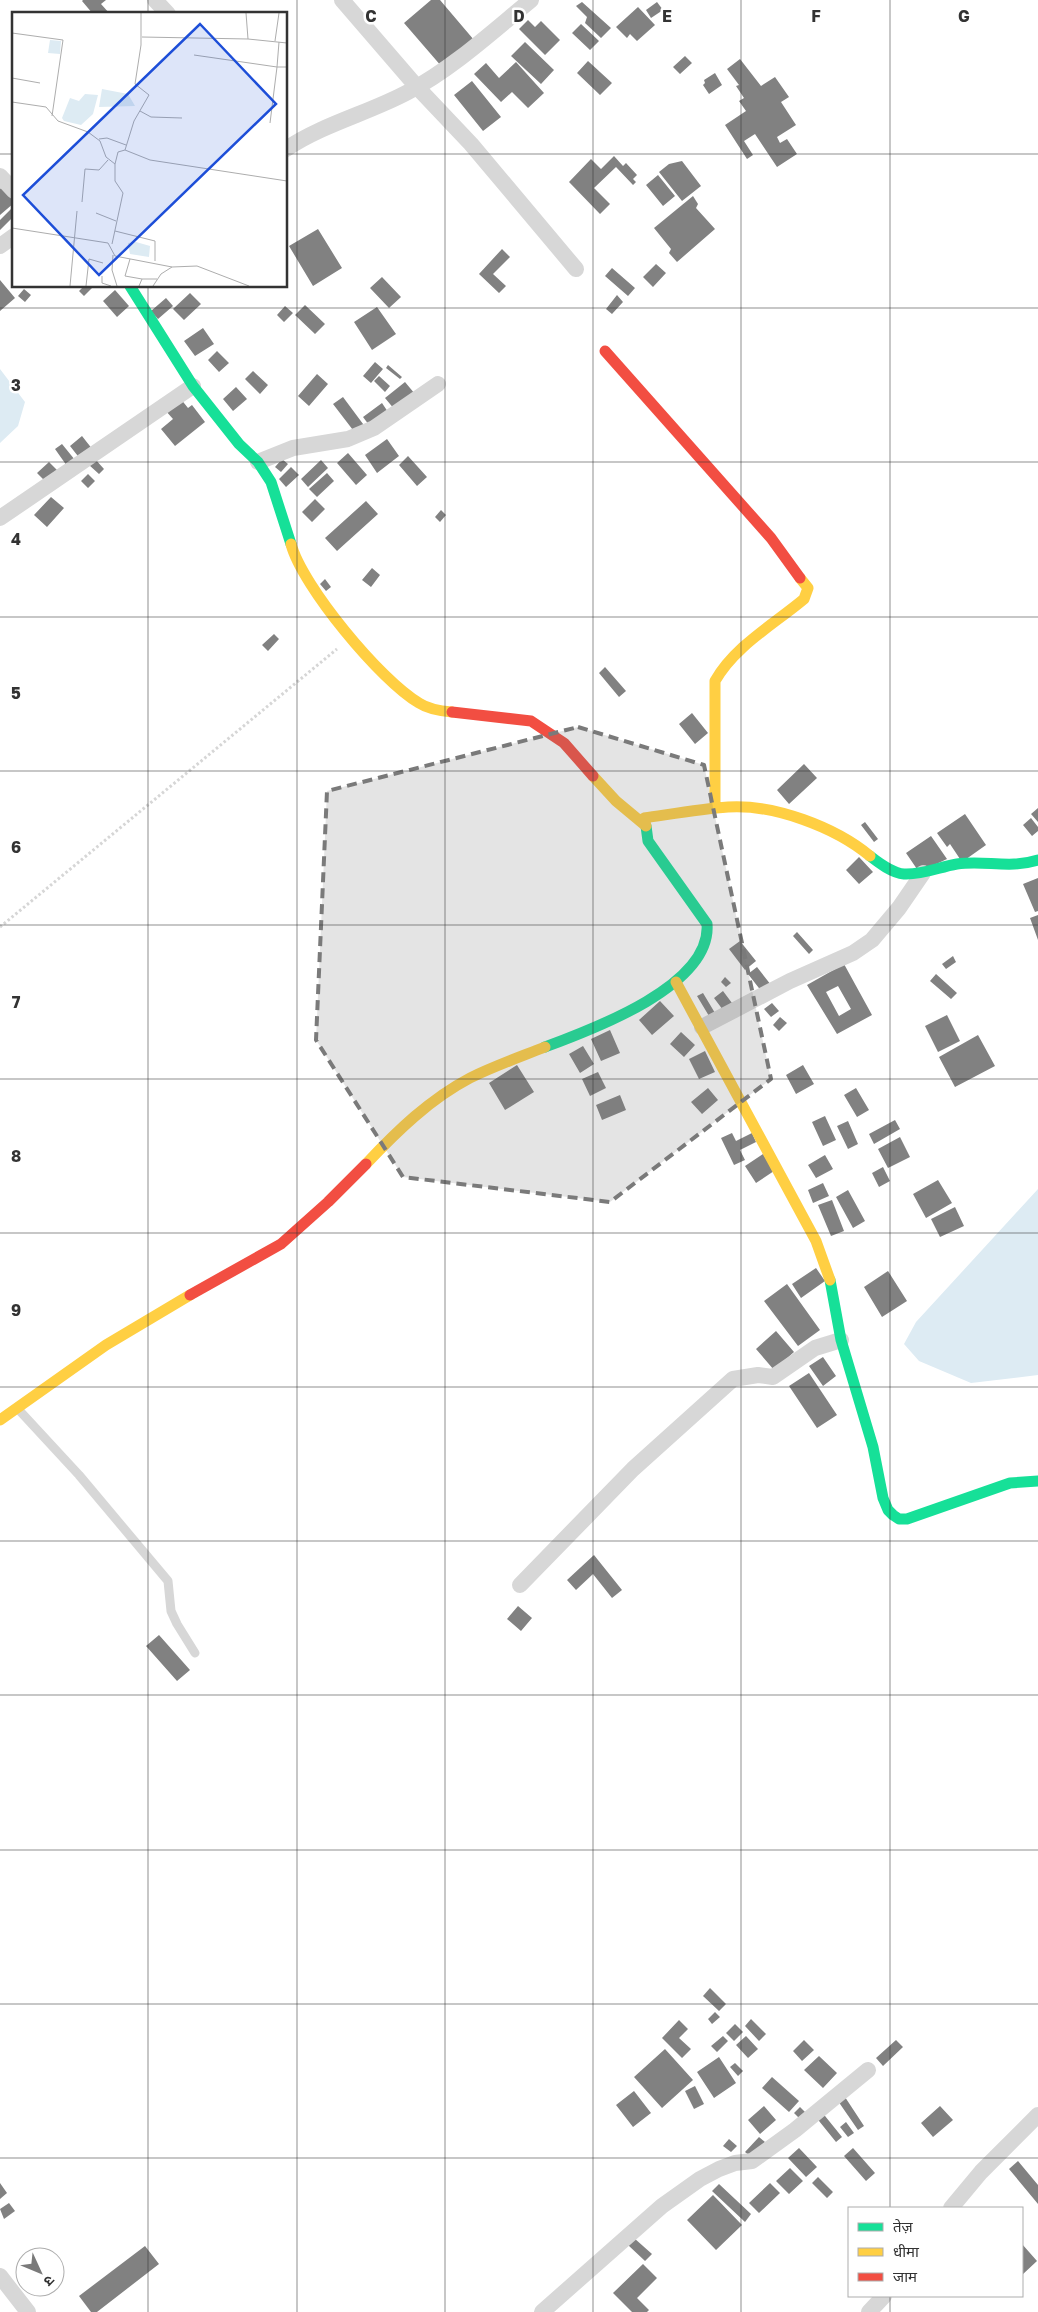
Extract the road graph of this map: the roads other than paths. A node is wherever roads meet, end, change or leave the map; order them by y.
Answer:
1 (155, 0) edge
2 (342, 0) edge
3 (531, 0) edge
4 (166, 12) edge
5 (417, 87) junction
6 (288, 148) edge
7 (0, 176) edge
8 (12, 189) edge
9 (12, 237) edge
10 (0, 246) edge
11 (576, 269) dead end
12 (131, 288) edge
13 (605, 351) dead end
14 (438, 384) dead end
15 (193, 386) junction
16 (258, 462) junction
17 (0, 518) edge
18 (715, 808) junction
19 (646, 826) junction
20 (1038, 860) edge
21 (923, 873) junction
22 (676, 982) junction
23 (702, 1027) junction
24 (841, 1340) junction
25 (17, 1407) junction
26 (0, 1420) edge
27 (1038, 1481) edge
28 (520, 1585) dead end
29 (195, 1653) dead end
30 (868, 2070) dead end
31 (1038, 2115) edge
32 (952, 2207) edge
33 (0, 2276) edge
34 (883, 2297) edge
35 (28, 2312) edge
36 (542, 2312) edge
37 (869, 2312) edge

1 - 4 street
2 - 5 street
3 - 5 street
5 - 6 street
5 - 11 street
7 - 8 street
9 - 10 street
12 - 15 street
13 - 18 street
14 - 16 street
15 - 16 street
15 - 17 street
16 - 19 street
18 - 19 street
18 - 21 street
19 - 22 street
20 - 21 street
21 - 23 street
22 - 23 street
22 - 25 street
23 - 24 street
24 - 27 street
24 - 28 street
25 - 26 street
25 - 29 lane
30 - 36 street
31 - 32 street
33 - 35 street
34 - 37 street

